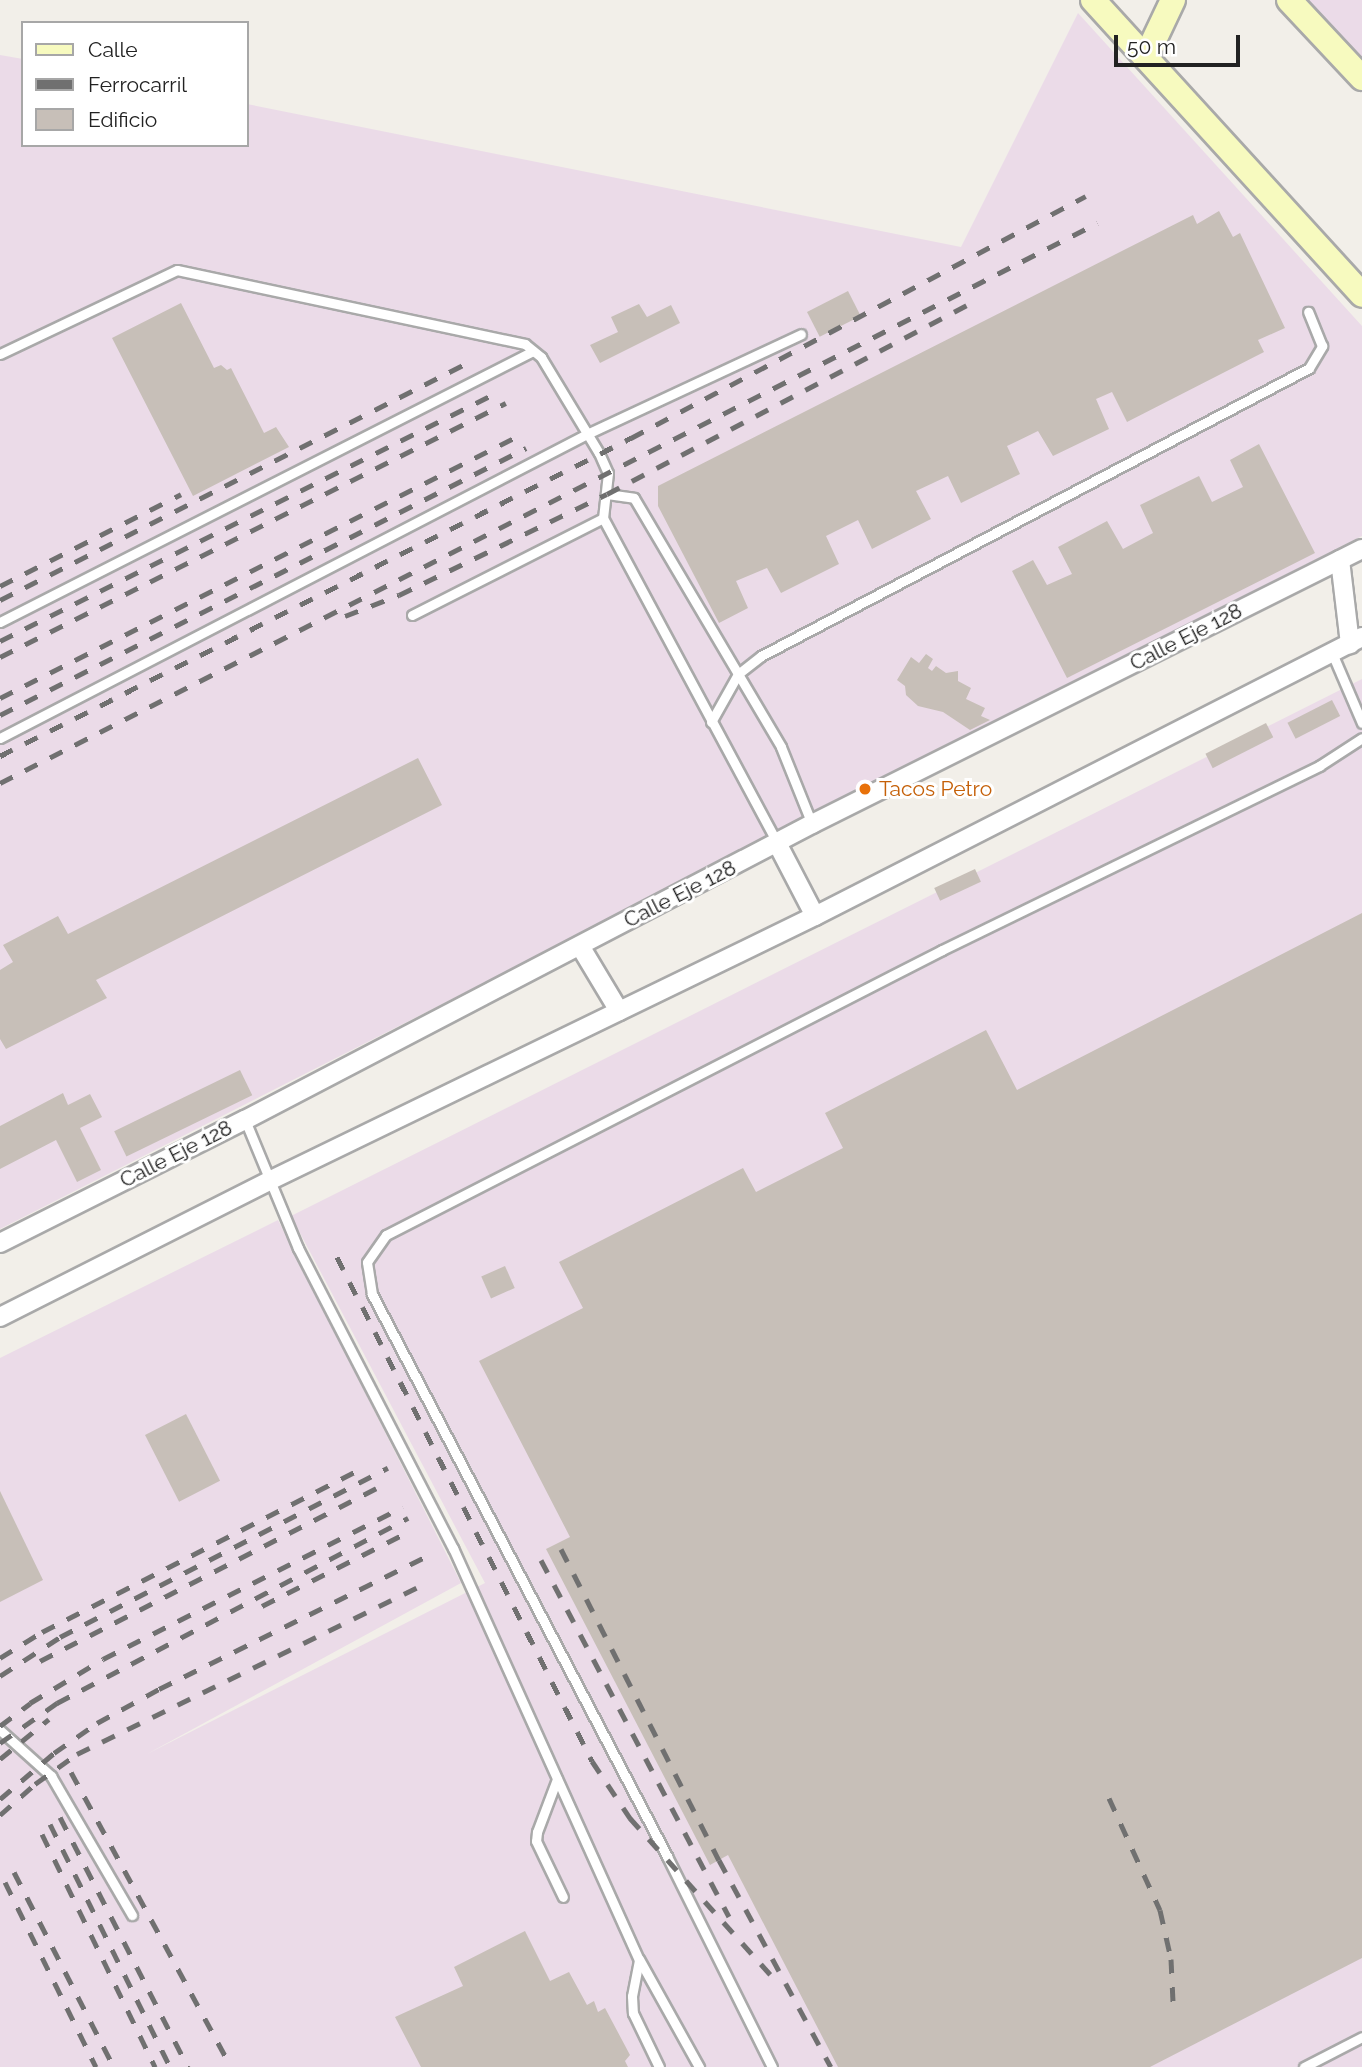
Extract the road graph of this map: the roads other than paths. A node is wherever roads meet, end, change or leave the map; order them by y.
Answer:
1 (1093, 0) edge
2 (1173, 0) edge
3 (1289, 0) edge
4 (1146, 57) junction
5 (1362, 78) edge
6 (1362, 295) edge
7 (1308, 312) dead end
8 (801, 334) dead end
9 (533, 351) junction
10 (0, 354) edge
11 (587, 434) junction
12 (607, 494) junction
13 (603, 518) junction
14 (1362, 549) edge
15 (1340, 560) junction
16 (412, 615) dead end
17 (0, 622) edge
18 (1356, 640) edge
19 (1332, 653) junction
20 (738, 674) junction
21 (711, 722) junction
22 (1362, 723) edge
23 (0, 738) edge
24 (1362, 738) edge
25 (812, 824) junction
26 (777, 843) junction
27 (815, 915) junction
28 (580, 946) junction
29 (619, 1011) junction
30 (245, 1120) junction
31 (268, 1181) junction
32 (0, 1243) edge
33 (0, 1317) edge
34 (0, 1730) edge
35 (557, 1779) junction
36 (563, 1897) dead end
37 (132, 1915) dead end
38 (639, 1959) junction
39 (1362, 2037) edge
40 (659, 2067) edge
41 (699, 2067) edge
42 (772, 2067) edge
43 (1304, 2067) edge

1 - 4 street
2 - 4 street
3 - 5 street
4 - 6 street
7 - 20 lane
8 - 11 lane
9 - 10 lane
9 - 11 lane
9 - 17 lane
11 - 12 lane
11 - 23 lane
12 - 13 lane
12 - 20 lane
13 - 16 lane
13 - 21 lane
14 - 15 street, Calle Eje 128
15 - 18 street
15 - 25 street, Calle Eje 128
18 - 19 street
19 - 22 lane
19 - 27 street
20 - 21 lane
20 - 25 lane
21 - 26 lane
24 - 42 lane
25 - 26 street, Calle Eje 128
26 - 27 street
26 - 28 street, Calle Eje 128
27 - 29 street
28 - 29 street
28 - 30 street, Calle Eje 128
29 - 31 street
30 - 31 lane
30 - 32 street, Calle Eje 128
31 - 33 street
31 - 35 lane
34 - 37 lane
35 - 36 lane
35 - 38 lane
38 - 40 lane
38 - 41 lane
39 - 43 lane

